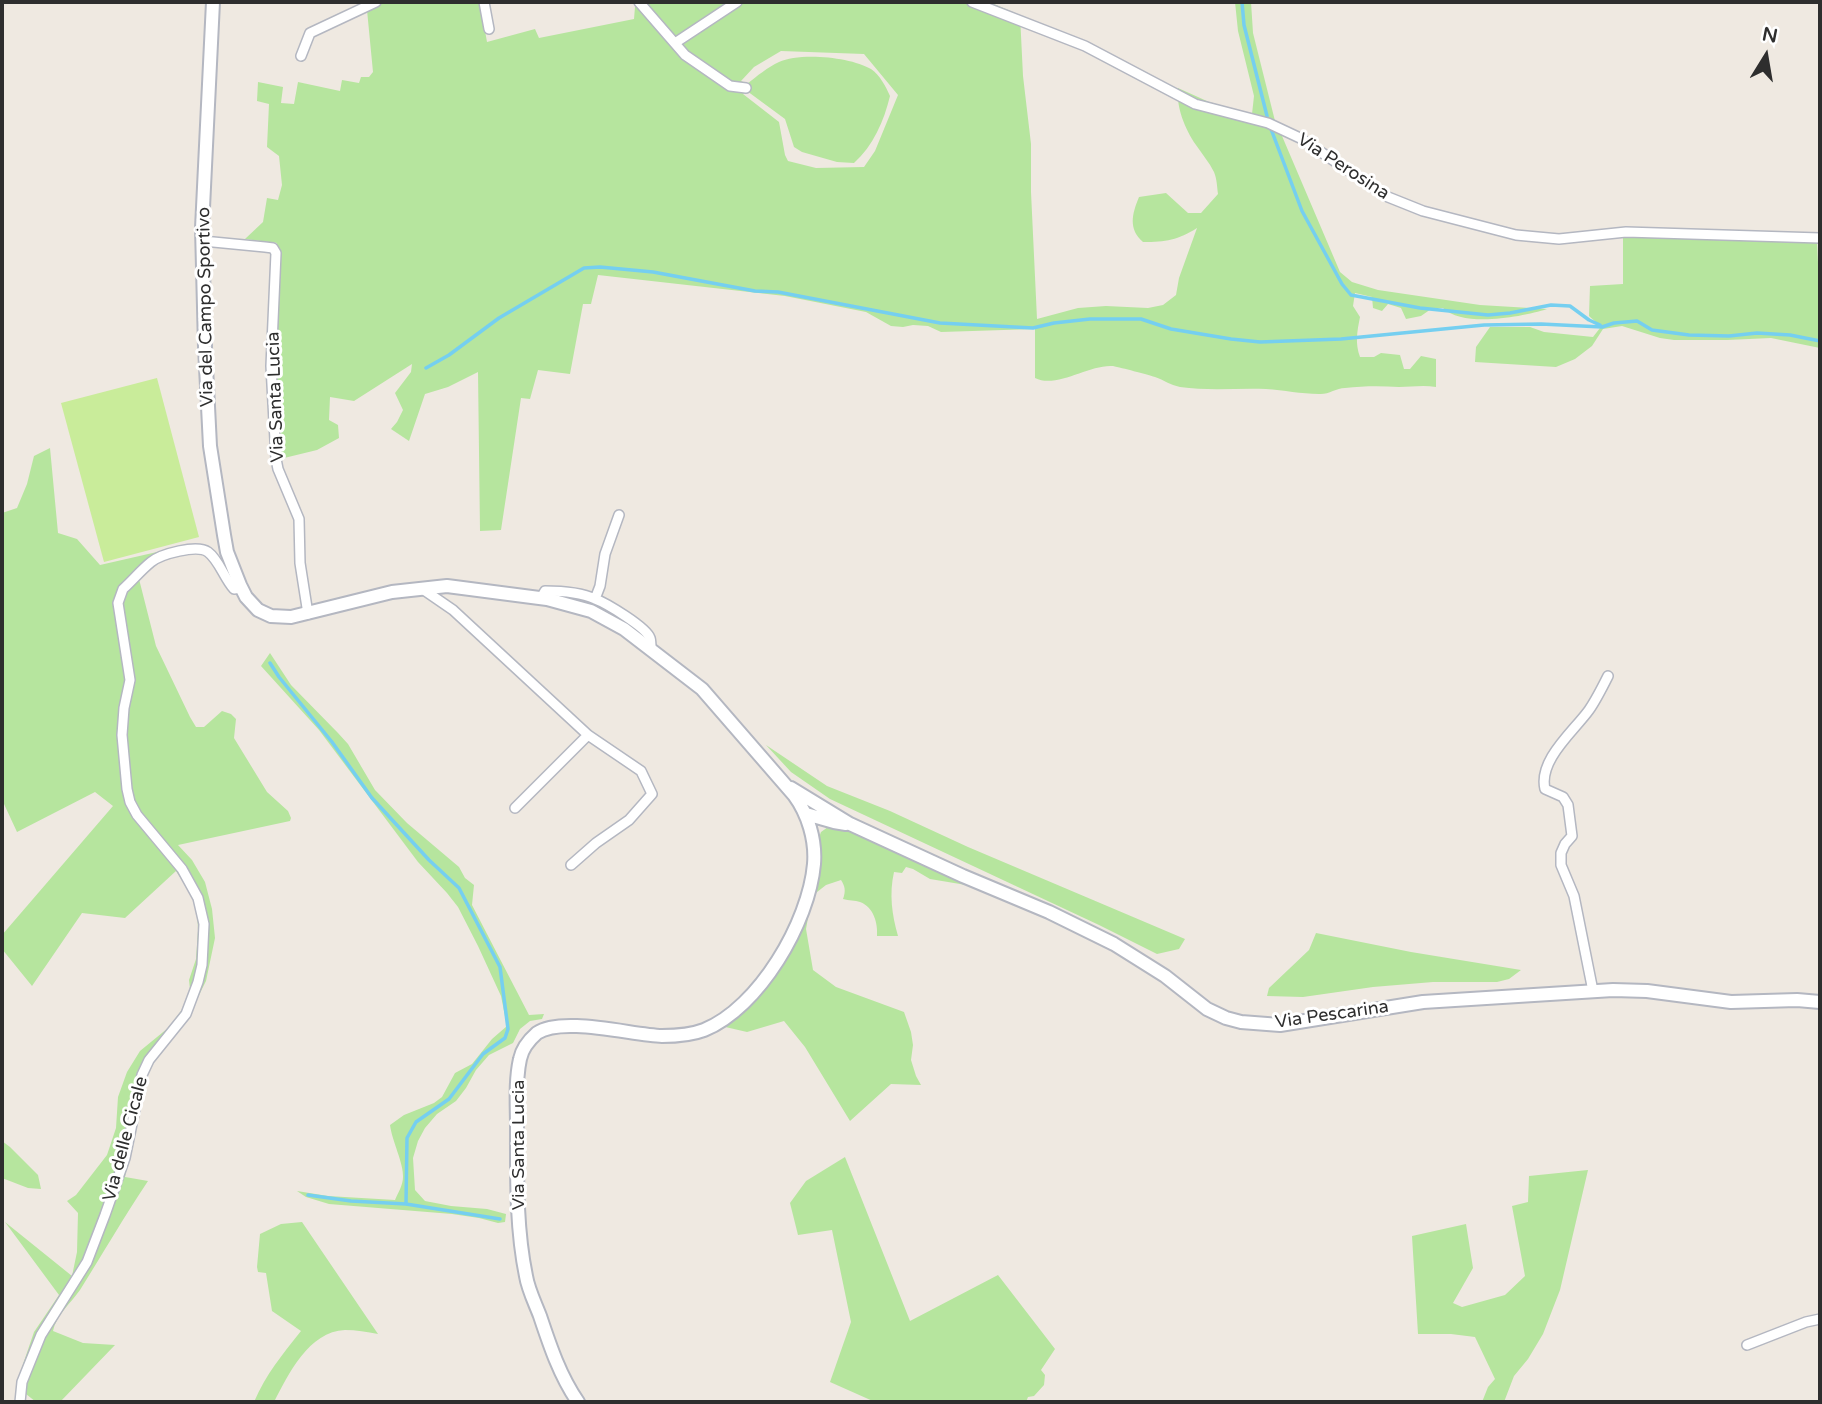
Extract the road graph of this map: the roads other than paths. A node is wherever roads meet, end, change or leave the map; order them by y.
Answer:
1 (213, 2) edge
2 (376, 2) edge
3 (484, 2) edge
4 (639, 2) edge
5 (737, 2) edge
6 (972, 2) edge
7 (489, 29) dead end
8 (675, 43) junction
9 (301, 56) dead end
10 (746, 88) dead end
11 (1820, 238) edge
12 (202, 242) junction
13 (619, 515) dead end
14 (242, 588) junction
15 (421, 588) junction
16 (541, 598) junction
17 (595, 598) junction
18 (253, 605) joint
19 (308, 614) junction
20 (651, 649) junction
21 (1608, 676) dead end
22 (588, 735) junction
23 (783, 783) junction
24 (515, 808) dead end
25 (806, 814) junction
26 (833, 817) junction
27 (813, 842) junction
28 (571, 865) dead end
29 (1593, 992) junction
30 (1820, 1002) edge
31 (1820, 1318) edge
32 (1747, 1345) dead end
33 (20, 1402) edge
34 (578, 1402) edge

1 - 12 street, Via del Campo Sportivo
2 - 9 street
3 - 7 street
4 - 8 street
5 - 8 street
6 - 11 street, Via Perosina
8 - 10 street
12 - 14 street, Via del Campo Sportivo
12 - 19 street, Via Santa Lucia
13 - 17 street
14 - 18 street, Via del Campo Sportivo
14 - 33 street, Via delle Cicale
15 - 16 street, Via Santa Lucia
15 - 19 street, Via Santa Lucia
15 - 22 street
16 - 17 street, Via Santa Lucia
16 - 20 street, Via Santa Lucia
17 - 20 street, Via Santa Lucia
18 - 19 street, Via Santa Lucia
20 - 23 street, Via Santa Lucia
21 - 29 street
22 - 24 street
22 - 28 street
23 - 25 street, Via Santa Lucia
23 - 26 street, Via Pescarina
25 - 26 street
25 - 27 street, Via Santa Lucia
26 - 27 street
26 - 29 street, Via Pescarina
27 - 34 street, Via Santa Lucia
29 - 30 street, Via Pescarina
31 - 32 street

